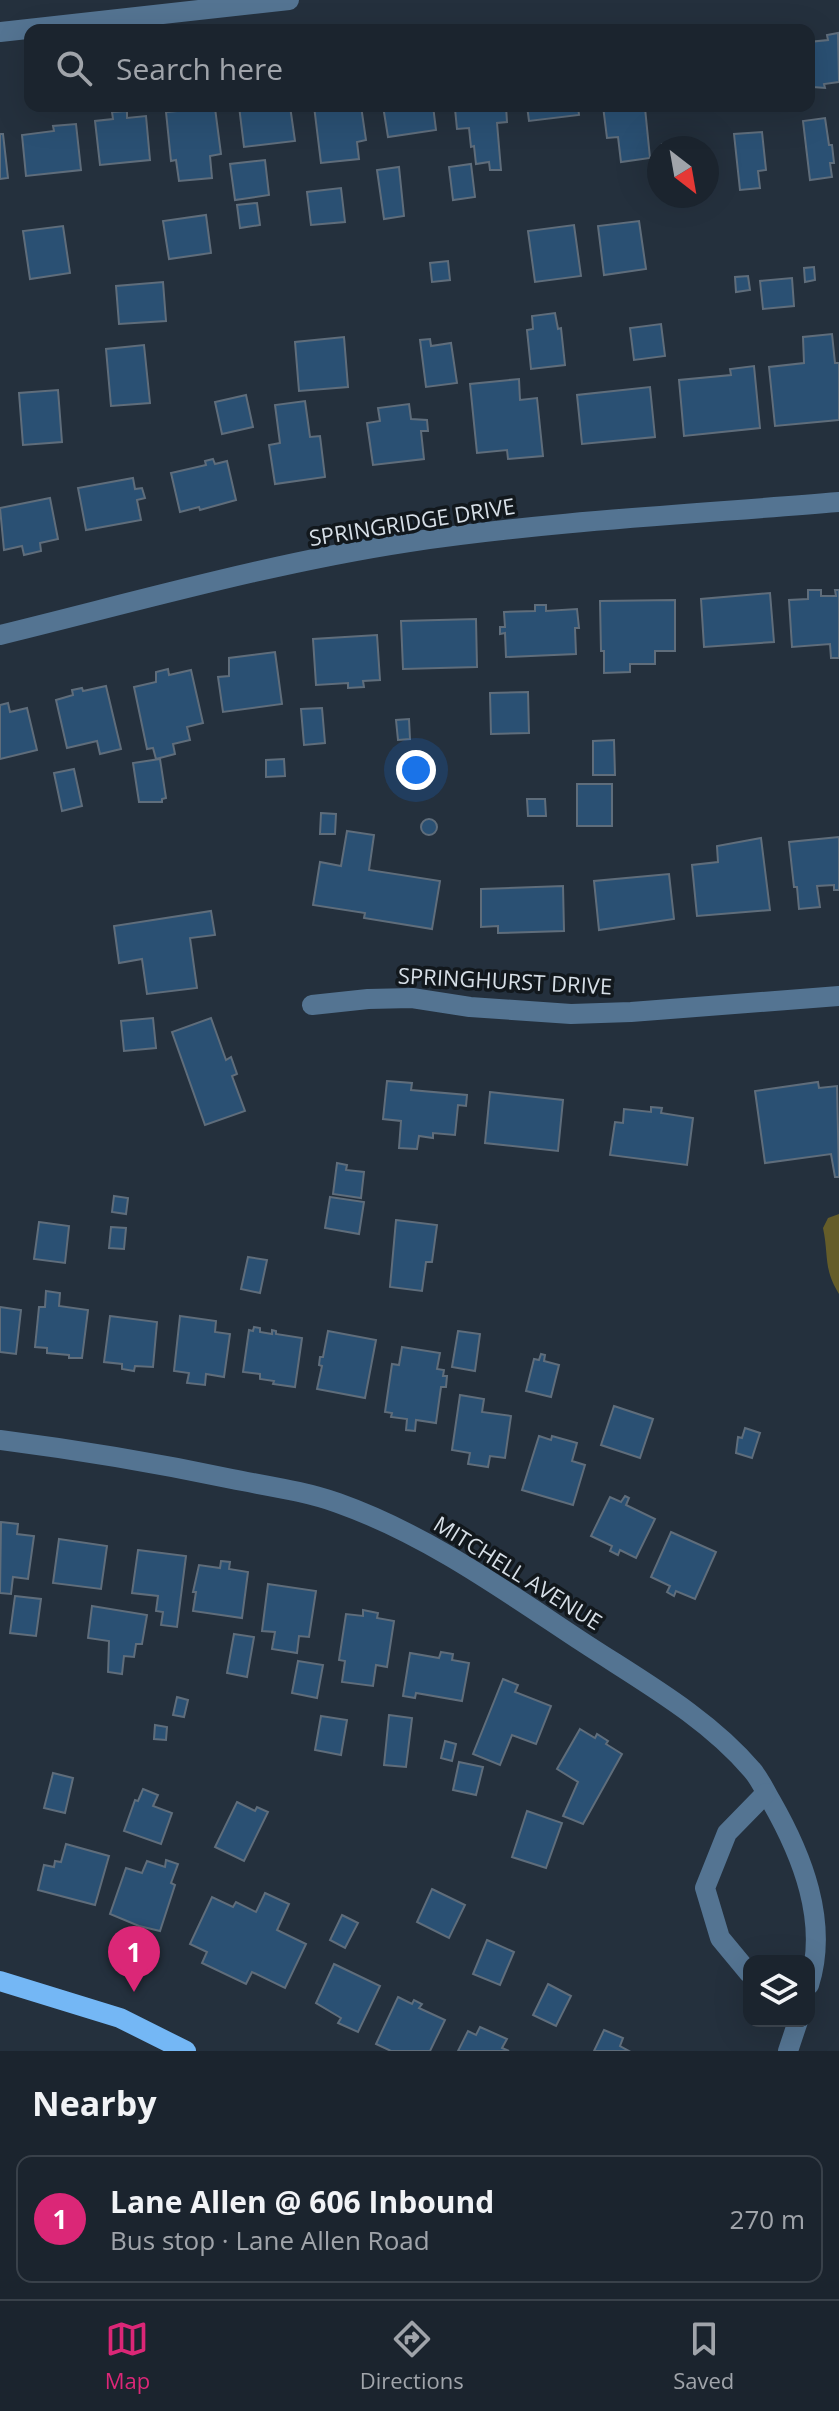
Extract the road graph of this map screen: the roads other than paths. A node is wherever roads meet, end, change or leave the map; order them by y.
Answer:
1 (289, 0) edge
2 (72, 24) edge
3 (24, 29) edge
4 (0, 32) edge
5 (839, 502) edge
6 (0, 635) edge
7 (839, 996) edge
8 (312, 1005) dead end
9 (0, 1440) edge
10 (766, 1793) junction
11 (815, 1955) edge
12 (743, 1966) edge
13 (0, 1981) edge
14 (796, 2027) edge
15 (186, 2051) edge
16 (788, 2051) edge

1 - 2 street
3 - 4 street
5 - 6 street, SPRINGRIDGE DRIVE
7 - 8 street, SPRINGHURST DRIVE
9 - 10 street, MITCHELL AVENUE
10 - 11 street, MITCHELL AVENUE
10 - 12 street
13 - 15 main road
14 - 16 street

